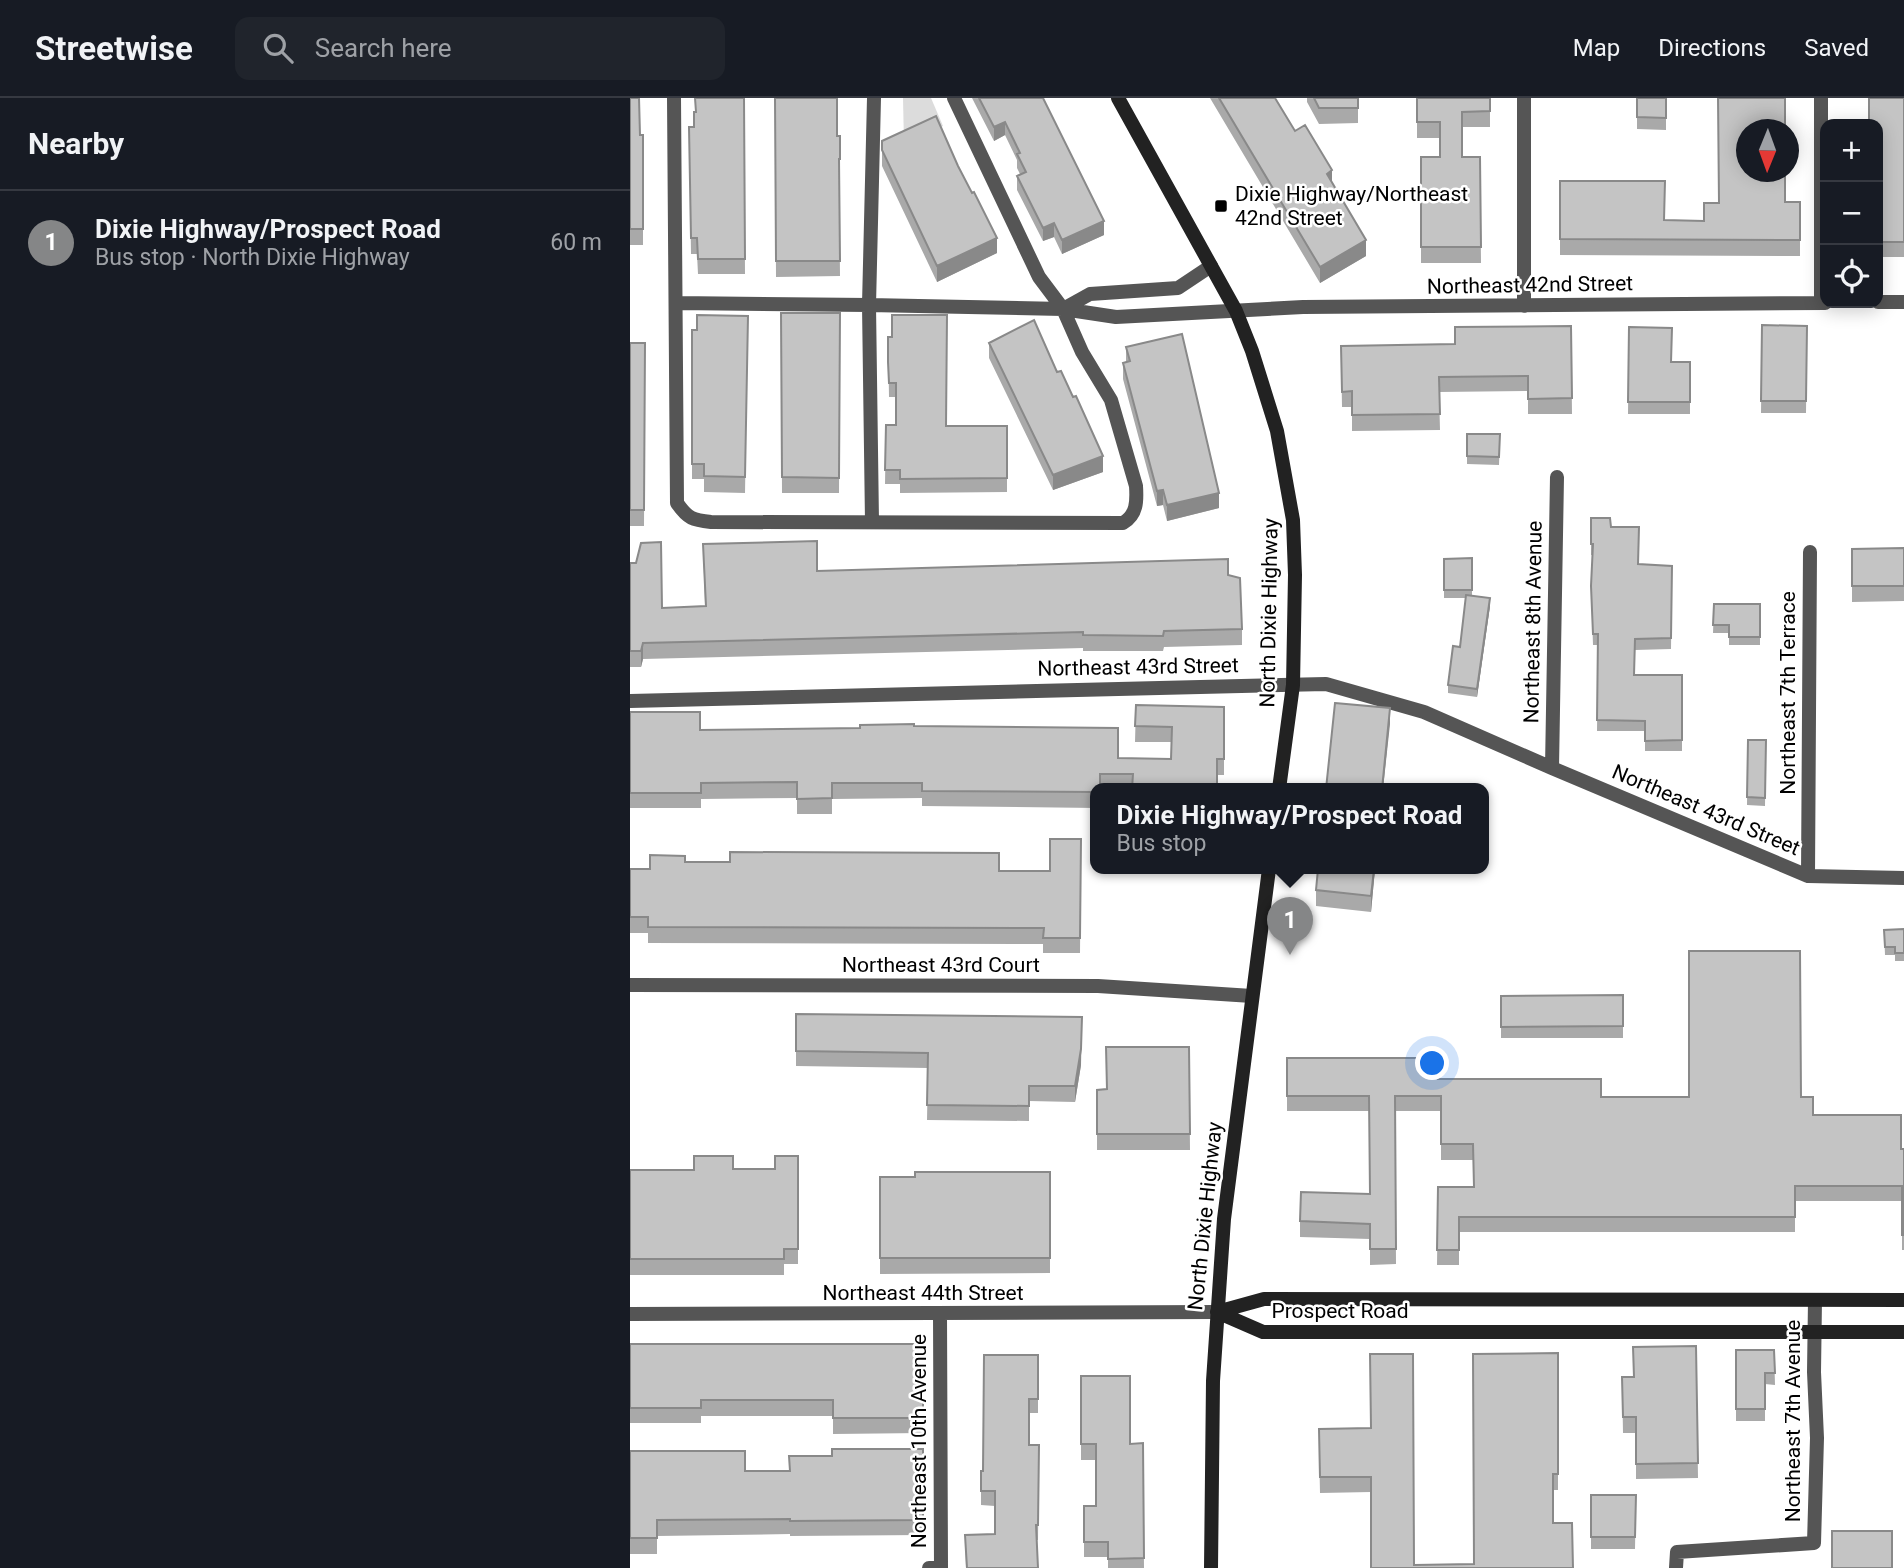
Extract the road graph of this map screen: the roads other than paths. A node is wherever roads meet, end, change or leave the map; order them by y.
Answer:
1 (674, 98) edge
2 (874, 98) edge
3 (954, 98) edge
4 (1118, 98) edge
5 (1524, 98) edge
6 (1821, 98) edge
7 (1822, 245) edge
8 (1212, 266) junction
9 (1883, 302) edge
10 (1904, 302) edge
11 (676, 303) junction
12 (1820, 303) edge
13 (870, 305) junction
14 (1524, 306) junction
15 (1063, 309) junction
16 (1236, 312) junction
17 (1557, 477) dead end
18 (872, 522) junction
19 (1810, 552) dead end
20 (1293, 685) junction
21 (630, 701) edge
22 (1552, 768) junction
23 (1280, 783) edge
24 (1268, 874) edge
25 (1808, 876) junction
26 (1904, 878) edge
27 (630, 985) edge
28 (1252, 996) junction
29 (1815, 1300) junction
30 (1904, 1300) edge
31 (1217, 1312) junction
32 (630, 1314) edge
33 (940, 1314) junction
34 (1904, 1332) edge
35 (1814, 1333) junction
36 (929, 1568) edge
37 (941, 1568) edge
38 (1211, 1568) edge
39 (1676, 1568) edge

1 - 11 street
2 - 13 street
3 - 15 street
4 - 8 main road, North Dixie Highway
5 - 14 street
6 - 7 street
8 - 15 street
8 - 16 main road, North Dixie Highway
9 - 10 street
11 - 13 street, Northeast 42nd Street
11 - 18 street
12 - 14 street, Northeast 42nd Street
13 - 15 street, Northeast 42nd Street
13 - 18 street
14 - 16 street, Northeast 42nd Street
15 - 16 street, Northeast 42nd Street
15 - 18 street
16 - 20 main road, North Dixie Highway
17 - 22 street, Northeast 8th Avenue
19 - 25 street, Northeast 7th Terrace
20 - 21 street, Northeast 43rd Street
20 - 22 street, Northeast 43rd Street
20 - 23 main road, North Dixie Highway
22 - 25 street, Northeast 43rd Street
24 - 28 main road, North Dixie Highway
25 - 26 street, Northeast 43rd Street
27 - 28 street, Northeast 43rd Court
28 - 31 main road, North Dixie Highway
29 - 30 main road, Prospect Road
29 - 31 main road, Prospect Road
29 - 35 street, Northeast 7th Avenue
31 - 33 street, Northeast 44th Street
31 - 35 main road, Prospect Road
31 - 38 main road, North Dixie Highway
32 - 33 street, Northeast 44th Street
33 - 37 street, Northeast 10th Avenue
34 - 35 main road, Prospect Road
35 - 39 street, Northeast 7th Avenue
36 - 37 street

